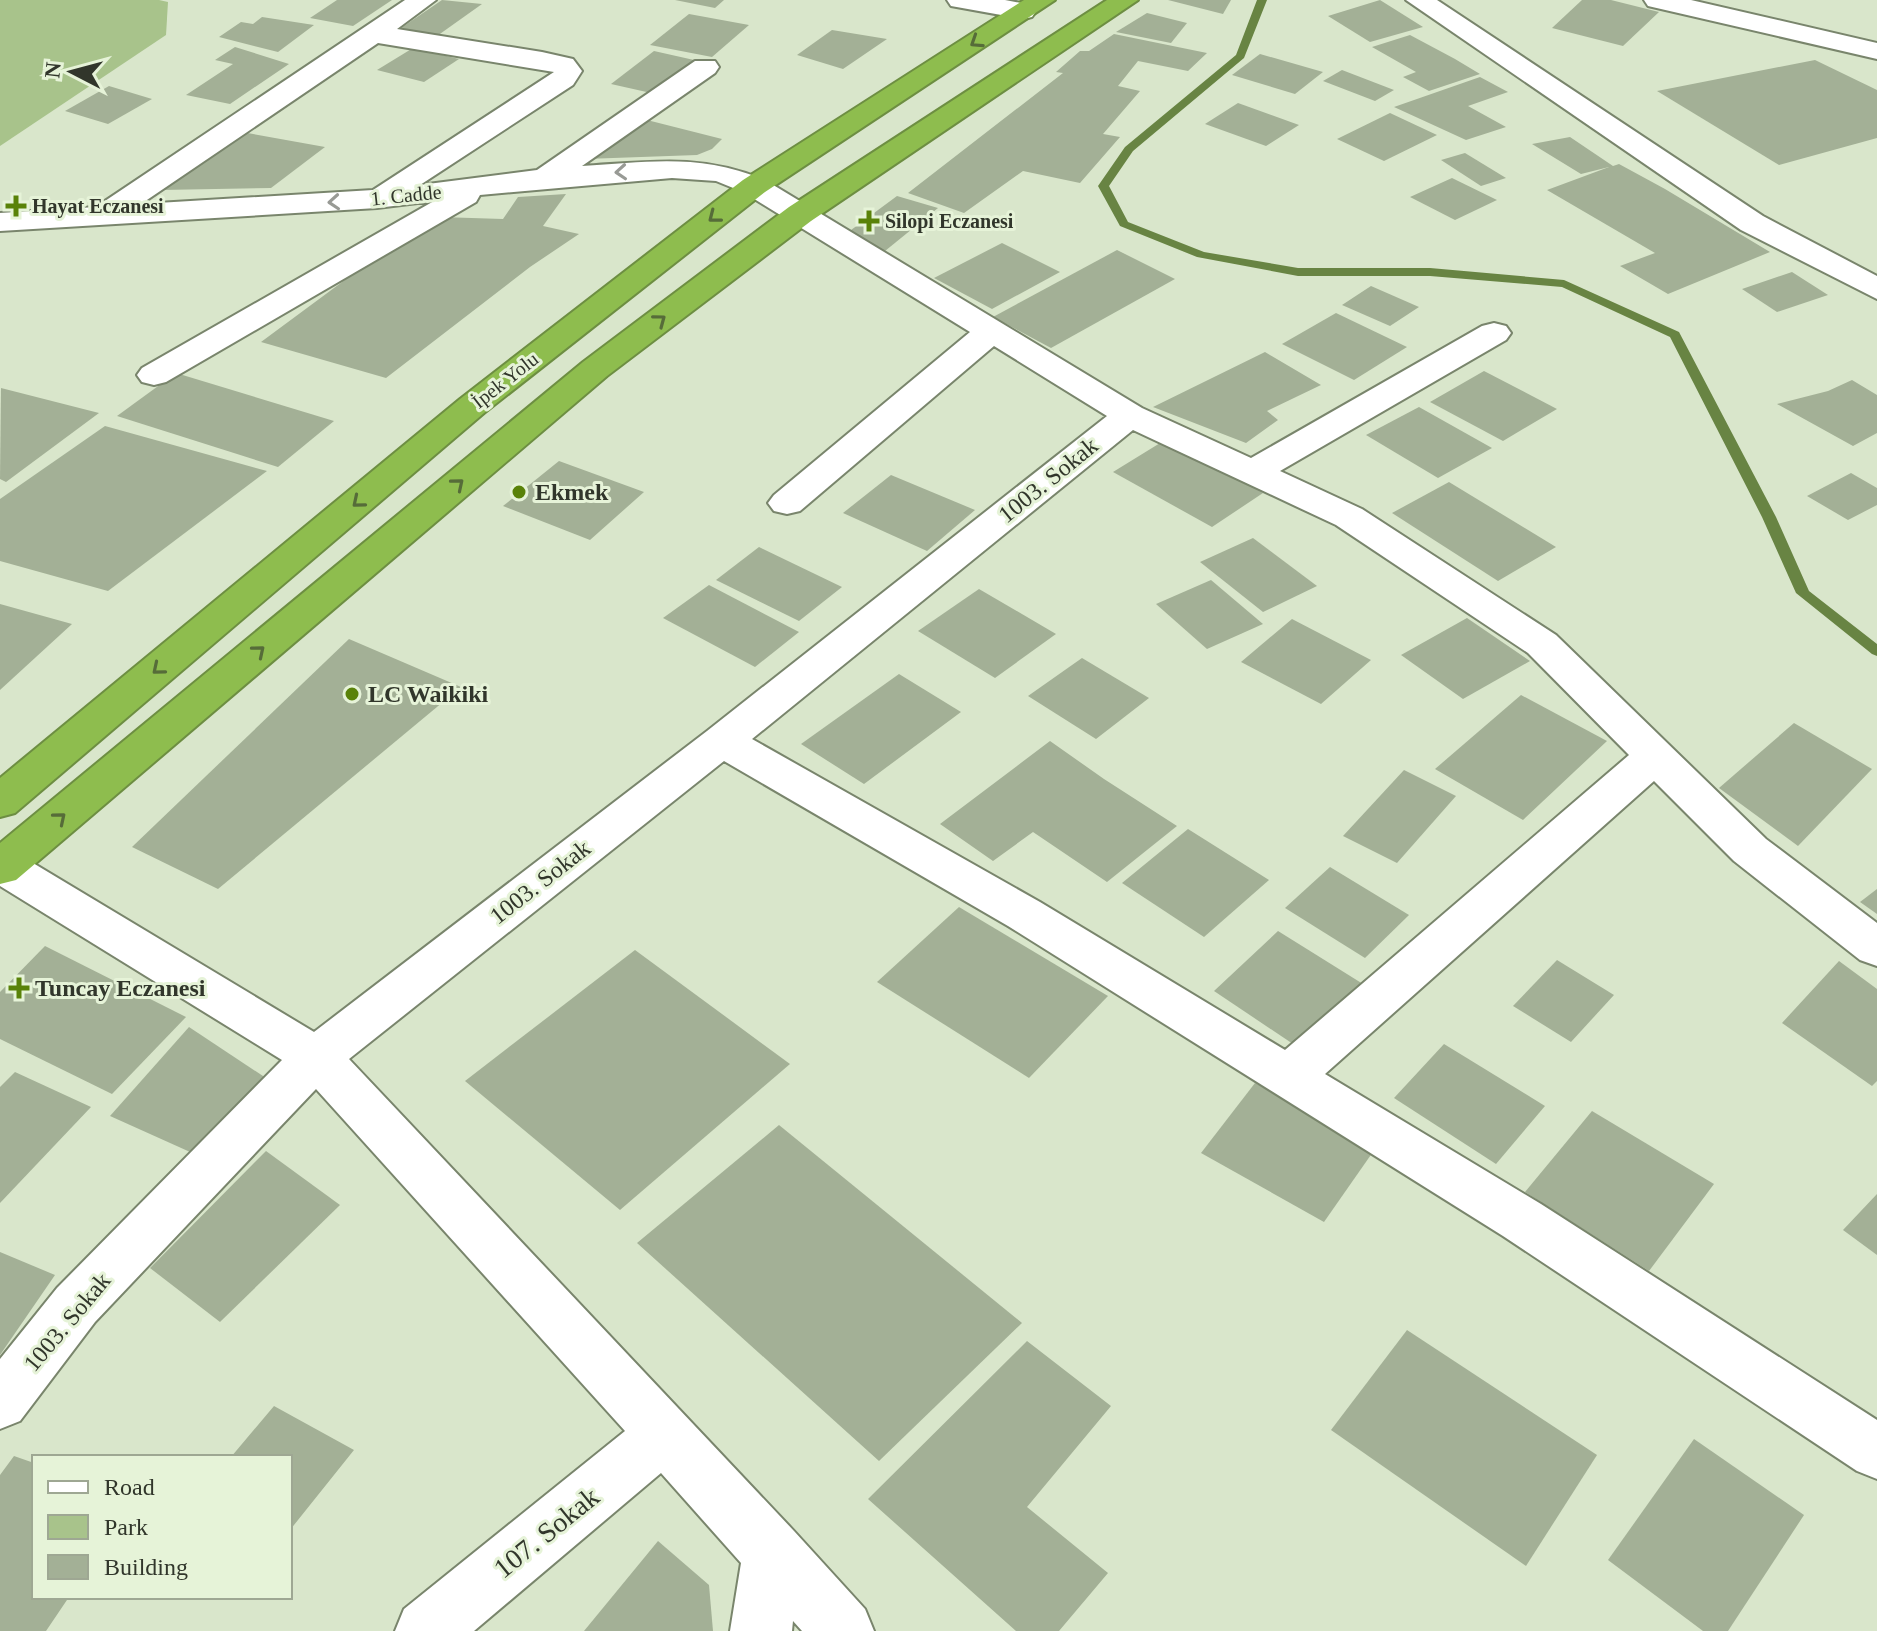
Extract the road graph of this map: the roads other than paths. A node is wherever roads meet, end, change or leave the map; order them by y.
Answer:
1 (423, 0) edge
2 (960, 0) edge
3 (1125, 0) edge
4 (1419, 0) edge
5 (1657, 0) edge
6 (1033, 6) edge
7 (375, 34) junction
8 (1877, 51) edge
9 (705, 67) dead end
10 (545, 178) junction
11 (754, 186) junction
12 (481, 187) junction
13 (377, 199) junction
14 (800, 214) junction
15 (102, 217) junction
16 (0, 222) edge
17 (1877, 289) edge
18 (992, 331) junction
19 (1494, 333) dead end
20 (154, 375) dead end
21 (1130, 415) junction
22 (1253, 472) junction
23 (787, 503) dead end
24 (722, 741) junction
25 (1655, 756) junction
26 (0, 802) edge
27 (1, 867) edge
28 (1877, 948) edge
29 (316, 1057) junction
30 (1289, 1076) junction
31 (0, 1403) edge
32 (666, 1433) junction
33 (1877, 1452) edge
34 (773, 1552) junction
35 (426, 1631) edge
36 (761, 1631) edge
37 (843, 1631) edge

1 - 7 street
2 - 6 street
3 - 14 highway
4 - 17 street
5 - 8 street
6 -> 11 highway, İpek Yolu
7 - 13 street
7 - 15 street
9 - 10 street
11 -> 10 street, 1. Cadde
10 - 12 street, 1. Cadde
11 - 14 street, 1. Cadde
11 -> 26 highway, İpek Yolu
12 - 13 street, 1. Cadde
12 - 20 street
13 -> 15 street, 1. Cadde
14 - 18 street, 1. Cadde
27 -> 14 highway
15 - 16 street, 1. Cadde
18 - 21 street, 1. Cadde
18 - 23 street
19 - 22 street
21 - 22 street, 1. Cadde
21 - 24 street, 1003. Sokak
22 - 25 street, 1. Cadde
24 - 29 street, 1003. Sokak
24 - 30 street
25 - 28 street, 1. Cadde
25 - 30 street
27 - 29 street
29 - 31 street, 1003. Sokak
29 - 32 street
30 - 33 street
32 - 34 street
32 - 35 street, 107. Sokak
34 - 36 street
34 - 37 street

